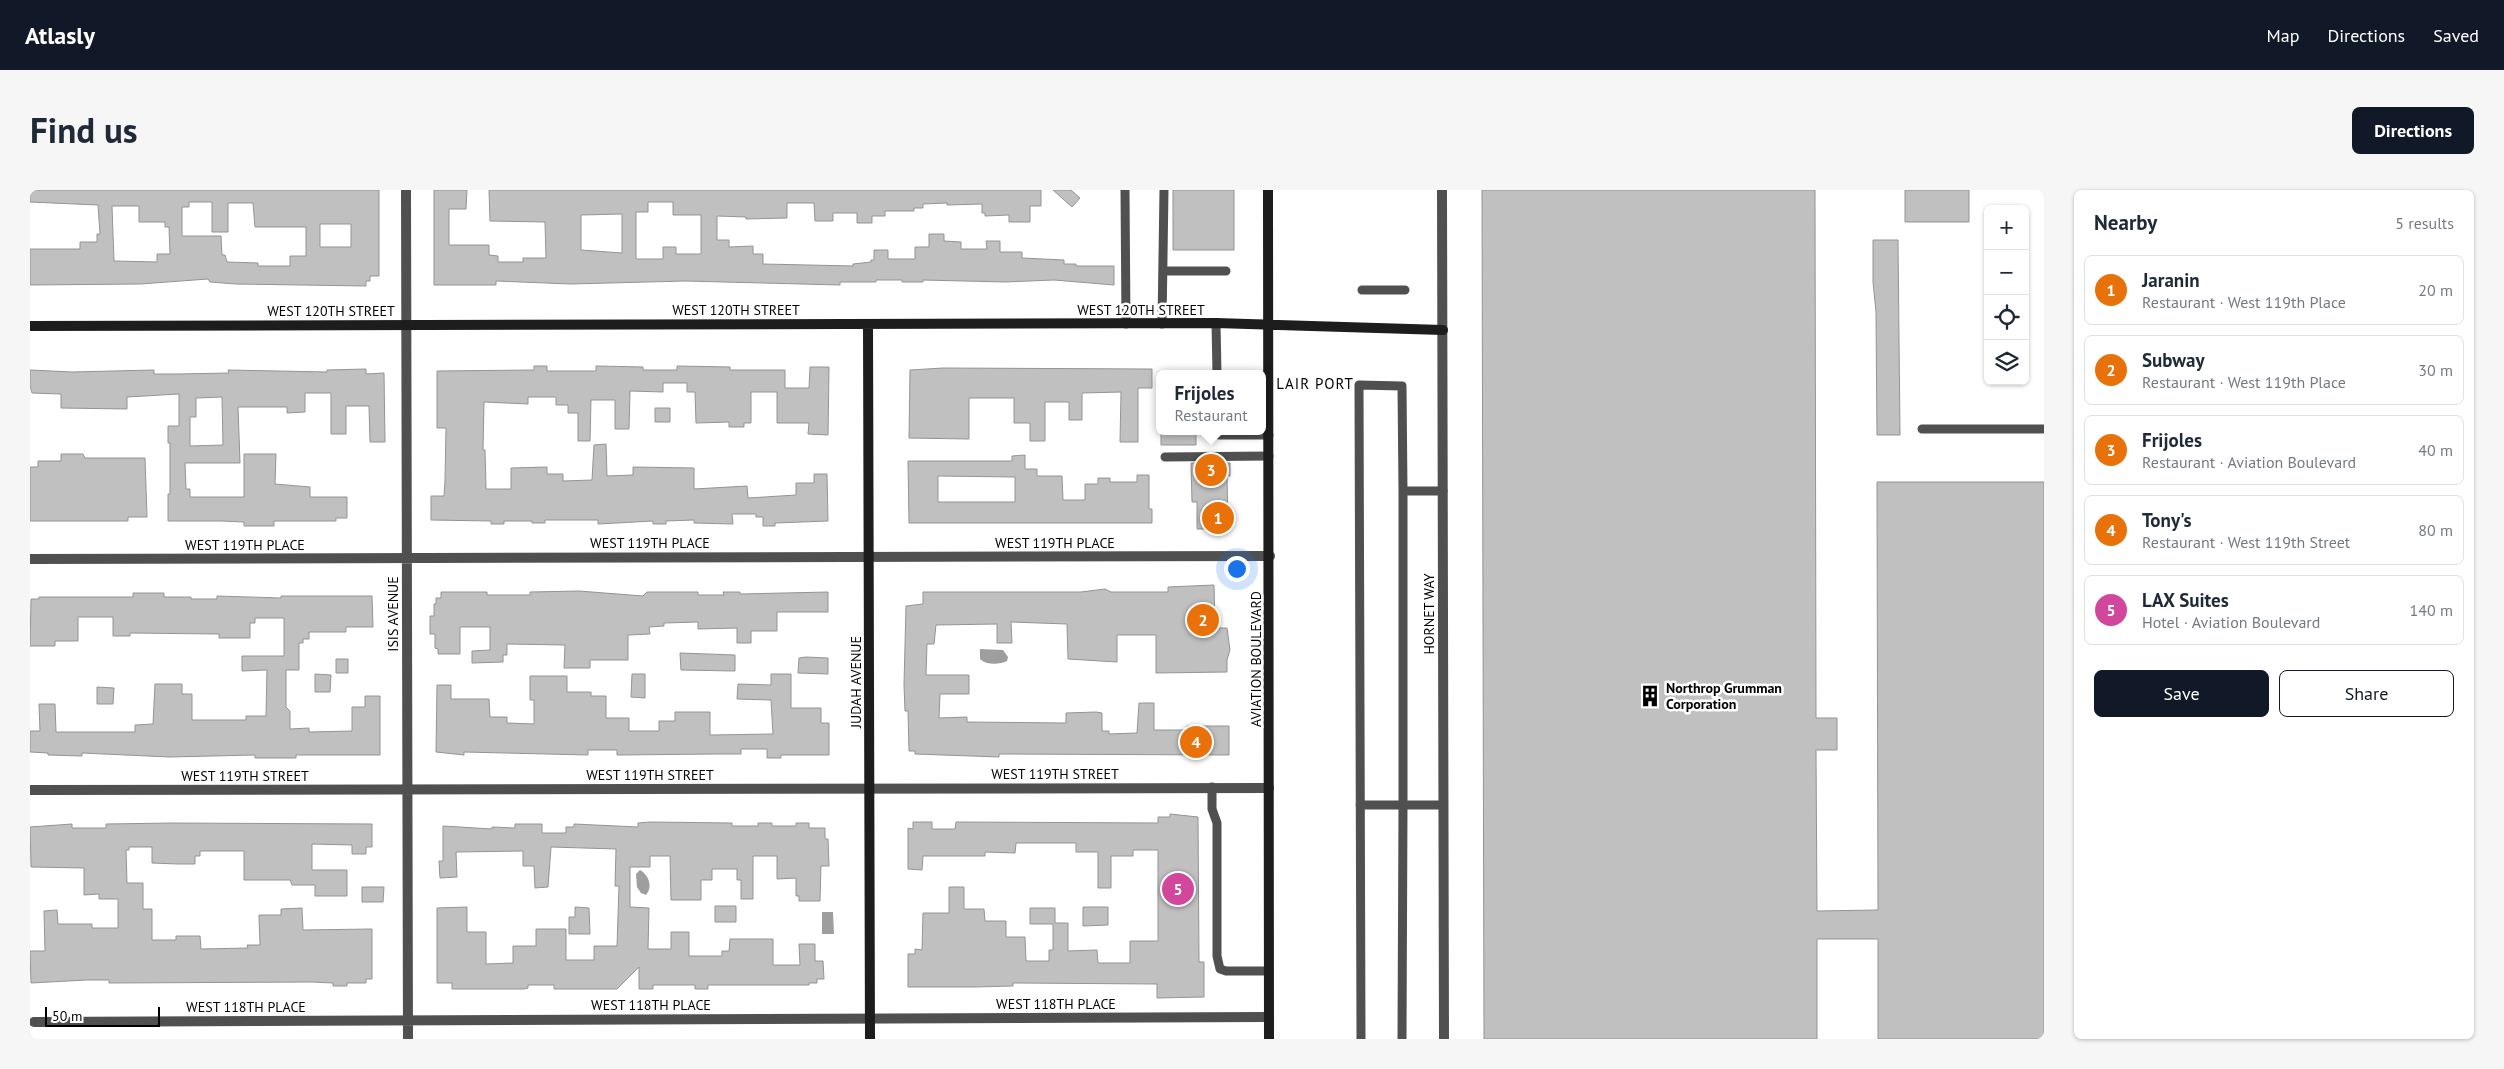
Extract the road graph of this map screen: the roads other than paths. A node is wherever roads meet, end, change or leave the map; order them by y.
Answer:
1 (406, 190) edge
2 (1125, 190) edge
3 (1164, 190) edge
4 (1268, 190) edge
5 (1442, 190) edge
6 (1163, 271) junction
7 (1226, 271) dead end
8 (1362, 290) dead end
9 (1406, 290) dead end
10 (1216, 323) junction
11 (406, 324) junction
12 (868, 324) junction
13 (1126, 324) junction
14 (1162, 324) junction
15 (1269, 324) junction
16 (30, 326) edge
17 (1443, 330) junction
18 (1217, 370) edge
19 (1922, 429) dead end
20 (2044, 429) edge
21 (1219, 435) edge
22 (1266, 435) edge
23 (1269, 435) joint
24 (1269, 456) junction
25 (1165, 458) dead end
26 (1403, 491) junction
27 (1443, 491) junction
28 (869, 556) junction
29 (1270, 556) junction
30 (30, 558) edge
31 (407, 558) junction
32 (1212, 787) junction
33 (1269, 788) junction
34 (407, 789) junction
35 (870, 789) junction
36 (30, 790) edge
37 (1360, 805) junction
38 (1403, 805) junction
39 (1443, 805) junction
40 (1269, 971) junction
41 (1269, 1017) junction
42 (870, 1019) junction
43 (408, 1020) junction
44 (34, 1022) dead end
45 (408, 1039) edge
46 (870, 1039) edge
47 (1269, 1039) edge
48 (1361, 1039) edge
49 (1402, 1039) edge
50 (1444, 1039) edge

1 - 11 street, ISIS AVENUE
2 - 13 lane
3 - 6 lane
4 - 15 main road, AVIATION BOULEVARD
5 - 17 street, HORNET WAY
6 - 7 lane
6 - 14 lane
8 - 9 lane
10 - 14 main road, WEST 120TH STREET
10 - 15 main road, WEST 120TH STREET
10 - 18 lane
11 - 12 main road, WEST 120TH STREET
11 - 16 main road, WEST 120TH STREET
11 - 31 street, ISIS AVENUE
12 - 13 main road, WEST 120TH STREET
12 - 28 main road, JUDAH AVENUE
13 - 14 main road, WEST 120TH STREET
15 - 17 main road, WEST 120TH STREET
15 - 23 main road, AVIATION BOULEVARD
17 - 27 street, HORNET WAY
19 - 20 lane
21 - 22 lane
23 - 24 main road, AVIATION BOULEVARD
24 - 25 lane
24 - 29 main road, AVIATION BOULEVARD
26 - 27 lane
26 - 37 lane
26 - 38 lane
27 - 39 street, HORNET WAY
28 - 29 street, WEST 119TH PLACE
28 - 31 street, WEST 119TH PLACE
28 - 35 main road, JUDAH AVENUE
29 - 33 main road, AVIATION BOULEVARD
30 - 31 street, WEST 119TH PLACE
31 - 34 street, ISIS AVENUE
32 - 33 street, WEST 119TH STREET
32 - 35 street, WEST 119TH STREET
32 - 40 lane
33 - 40 main road, AVIATION BOULEVARD
34 - 35 street, WEST 119TH STREET
34 - 36 street, WEST 119TH STREET
34 - 43 street, ISIS AVENUE
35 - 42 main road, JUDAH AVENUE
37 - 38 lane
37 - 48 lane
38 - 39 lane
38 - 49 lane
39 - 50 street, HORNET WAY
40 - 41 main road, AVIATION BOULEVARD
41 - 42 street, WEST 118TH PLACE
41 - 47 main road, AVIATION BOULEVARD
42 - 43 street, WEST 118TH PLACE
42 - 46 main road, JUDAH AVENUE
43 - 44 street, WEST 118TH PLACE
43 - 45 street, ISIS AVENUE

